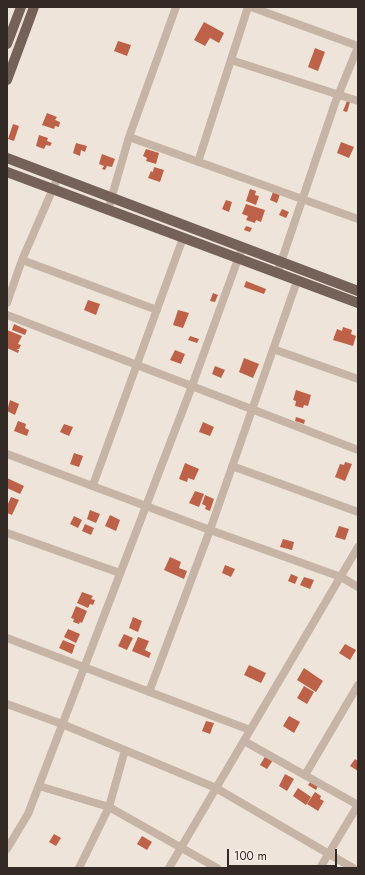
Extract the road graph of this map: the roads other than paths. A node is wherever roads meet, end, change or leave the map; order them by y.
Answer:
1 (21, 7) edge
2 (34, 7) edge
3 (176, 7) edge
4 (249, 7) edge
5 (7, 44) edge
6 (358, 47) edge
7 (231, 60) junction
8 (7, 80) edge
9 (340, 94) junction
10 (358, 101) edge
11 (129, 137) junction
12 (7, 158) edge
13 (198, 162) junction
14 (7, 172) edge
15 (58, 177) junction
16 (52, 189) junction
17 (112, 198) junction
18 (302, 199) junction
19 (108, 210) junction
20 (358, 219) edge
21 (183, 238) junction
22 (242, 248) junction
23 (238, 259) junction
24 (22, 260) junction
25 (281, 262) junction
26 (277, 274) junction
27 (297, 281) junction
28 (358, 291) edge
29 (7, 303) edge
30 (358, 303) edge
31 (156, 310) junction
32 (7, 315) edge
33 (273, 349) junction
34 (137, 365) junction
35 (358, 379) edge
36 (192, 386) junction
37 (252, 409) junction
38 (358, 450) edge
39 (7, 455) edge
40 (232, 466) junction
41 (93, 485) junction
42 (146, 505) junction
43 (358, 512) edge
44 (210, 530) junction
45 (7, 533) edge
46 (358, 547) edge
47 (120, 573) junction
48 (341, 576) junction
49 (358, 587) edge
50 (7, 638) edge
51 (84, 667) junction
52 (358, 685) edge
53 (149, 692) junction
54 (7, 704) edge
55 (62, 724) junction
56 (250, 730) junction
57 (244, 741) junction
58 (125, 750) junction
59 (305, 775) junction
60 (39, 786) junction
61 (216, 788) junction
62 (358, 805) edge
63 (110, 807) junction
64 (181, 847) junction
65 (7, 849) edge
66 (329, 854) junction
67 (79, 868) edge
68 (169, 868) edge
69 (218, 868) edge
70 (320, 868) edge
71 (353, 868) edge

1 - 5 main road
2 - 8 main road
3 - 11 street
4 - 6 street
4 - 7 street
6 - 9 street
7 - 9 street
7 - 13 street
9 - 10 street
9 - 18 street
11 - 13 street
11 - 17 street
12 - 15 main road
13 - 18 street
14 - 16 main road
15 - 16 street
15 - 17 main road
16 - 19 main road
16 - 24 street
17 - 19 street
17 - 22 main road
18 - 20 street
18 - 25 street
19 - 21 main road
21 - 23 main road
21 - 31 street
22 - 23 street
22 - 25 main road
23 - 26 main road
23 - 36 street
24 - 29 street
24 - 31 street
25 - 26 street
25 - 28 main road
26 - 27 main road
27 - 30 main road
27 - 33 street
31 - 34 street
32 - 34 street
33 - 35 street
33 - 37 street
34 - 36 street
34 - 41 street
36 - 37 street
36 - 42 street
37 - 38 street
37 - 40 street
39 - 41 street
40 - 43 street
40 - 44 street
41 - 42 street
42 - 44 street
42 - 47 street
44 - 48 street
44 - 53 street
45 - 47 street
46 - 48 street
47 - 51 street
48 - 49 street
48 - 56 street
50 - 51 street
51 - 53 street
51 - 55 street
52 - 59 street
53 - 56 street
54 - 55 street
55 - 58 street
55 - 60 street
56 - 57 street
57 - 59 street
57 - 61 street
58 - 61 street
58 - 63 street
59 - 62 street
60 - 63 street
60 - 65 street
61 - 64 street
61 - 66 street
62 - 66 street
63 - 64 street
63 - 67 street
64 - 68 street
64 - 69 street
66 - 70 street
66 - 71 street

